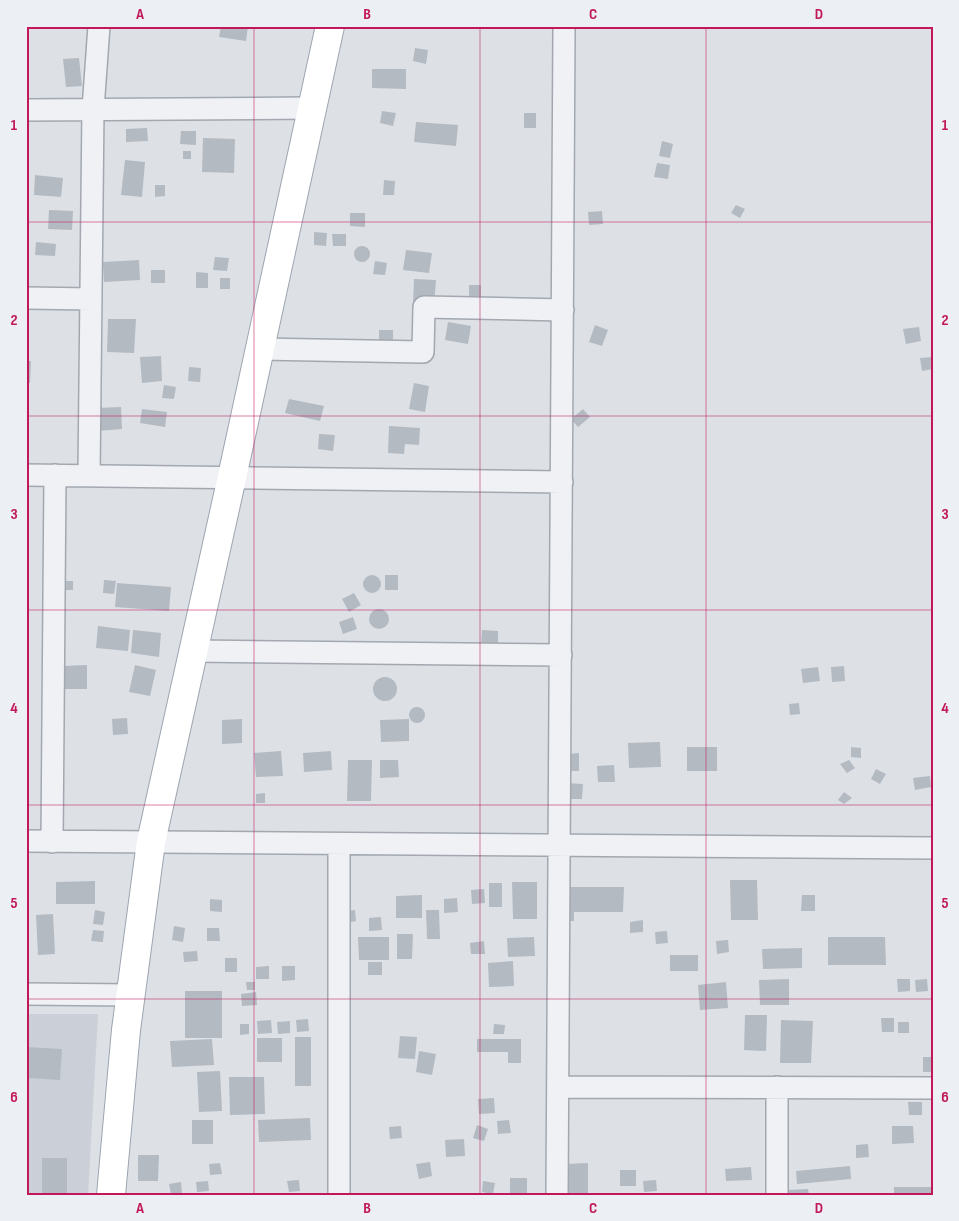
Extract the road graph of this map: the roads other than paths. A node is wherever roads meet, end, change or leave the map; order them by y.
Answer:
1 (99, 26) edge
2 (330, 26) edge
3 (564, 30) dead end
4 (312, 108) junction
5 (93, 109) junction
6 (26, 110) edge
7 (26, 298) edge
8 (91, 299) junction
9 (563, 310) junction
10 (260, 349) junction
11 (26, 475) edge
12 (55, 475) junction
13 (89, 476) junction
14 (232, 477) junction
15 (562, 482) junction
16 (194, 651) junction
17 (561, 655) junction
18 (26, 841) edge
19 (52, 842) junction
20 (151, 842) junction
21 (339, 844) junction
22 (559, 845) junction
23 (933, 848) edge
24 (26, 994) edge
25 (131, 995) junction
26 (558, 1087) junction
27 (777, 1088) junction
28 (933, 1088) edge
29 (111, 1195) edge
30 (338, 1195) edge
31 (557, 1195) edge
32 (777, 1195) edge

1 - 5 street
2 - 4 main road
3 - 9 street
4 - 5 street
4 - 10 main road
5 - 6 street
5 - 8 street
7 - 8 street
8 - 13 street
9 - 10 street
9 - 15 street
10 - 14 main road
11 - 12 street
12 - 13 street
12 - 19 street
13 - 14 street
14 - 15 street
14 - 16 main road
15 - 17 street
16 - 17 street
16 - 20 main road
17 - 22 street
18 - 19 street
19 - 20 street
20 - 21 street
20 - 25 main road
21 - 22 street
21 - 30 street
22 - 23 street
22 - 26 street
24 - 25 street
25 - 29 main road
26 - 27 street
26 - 31 street
27 - 28 street
27 - 32 street

